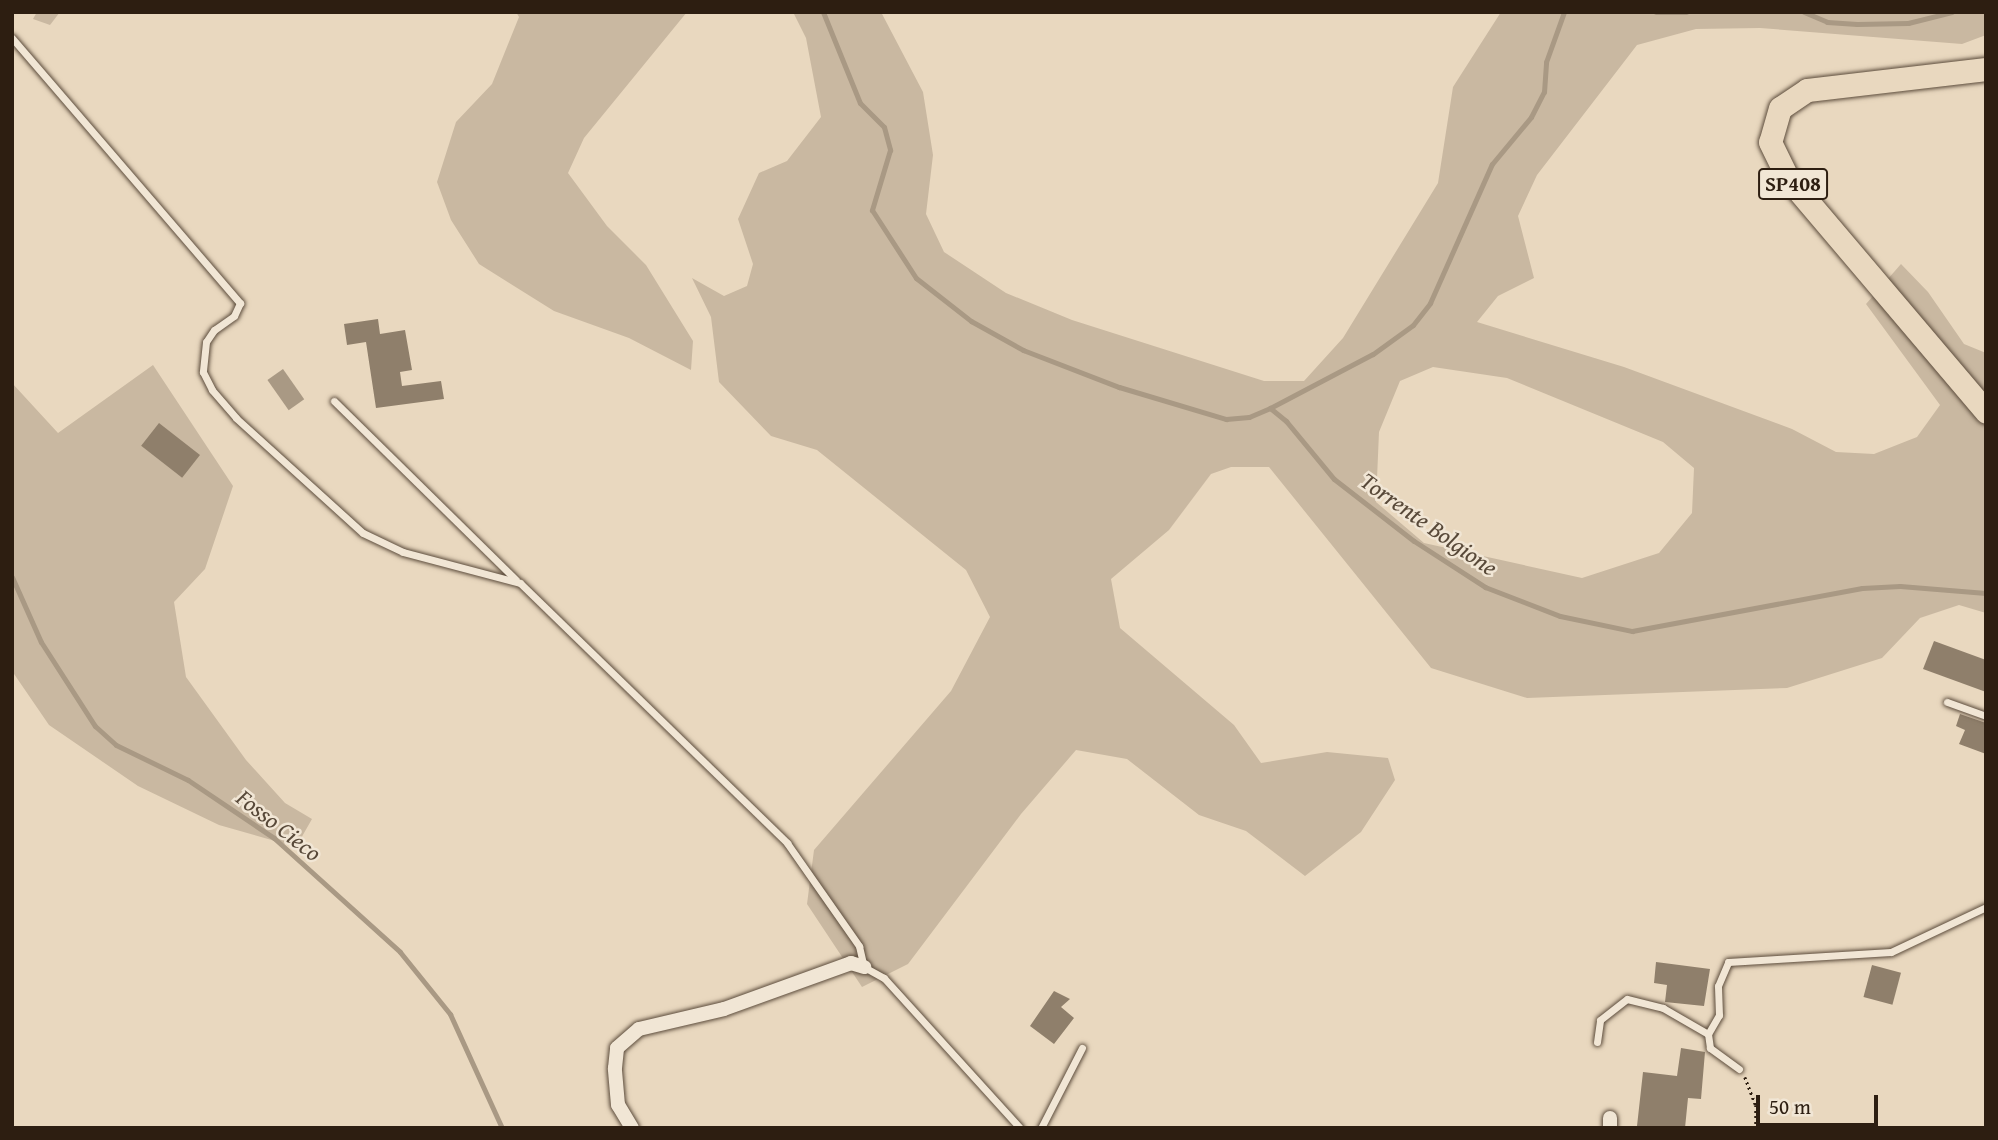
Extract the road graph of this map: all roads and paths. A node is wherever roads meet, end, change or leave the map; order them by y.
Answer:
1 (12, 38) edge
2 (1986, 69) edge
3 (334, 401) dead end
4 (1986, 412) edge
5 (520, 583) junction
6 (1947, 702) dead end
7 (1986, 716) edge
8 (1986, 906) edge
9 (863, 967) junction
10 (1707, 1034) junction
11 (1597, 1042) dead end
12 (1082, 1048) dead end
13 (1739, 1069) joint
14 (632, 1128) edge
15 (1020, 1128) edge
16 (1041, 1128) edge
17 (1756, 1128) edge

1 - 5 lane
2 - 4 main road, SP408
3 - 5 lane
5 - 9 lane
6 - 7 lane
8 - 10 lane
9 - 14 street
9 - 15 lane
10 - 11 lane
10 - 13 lane
12 - 16 lane
13 - 17 path

